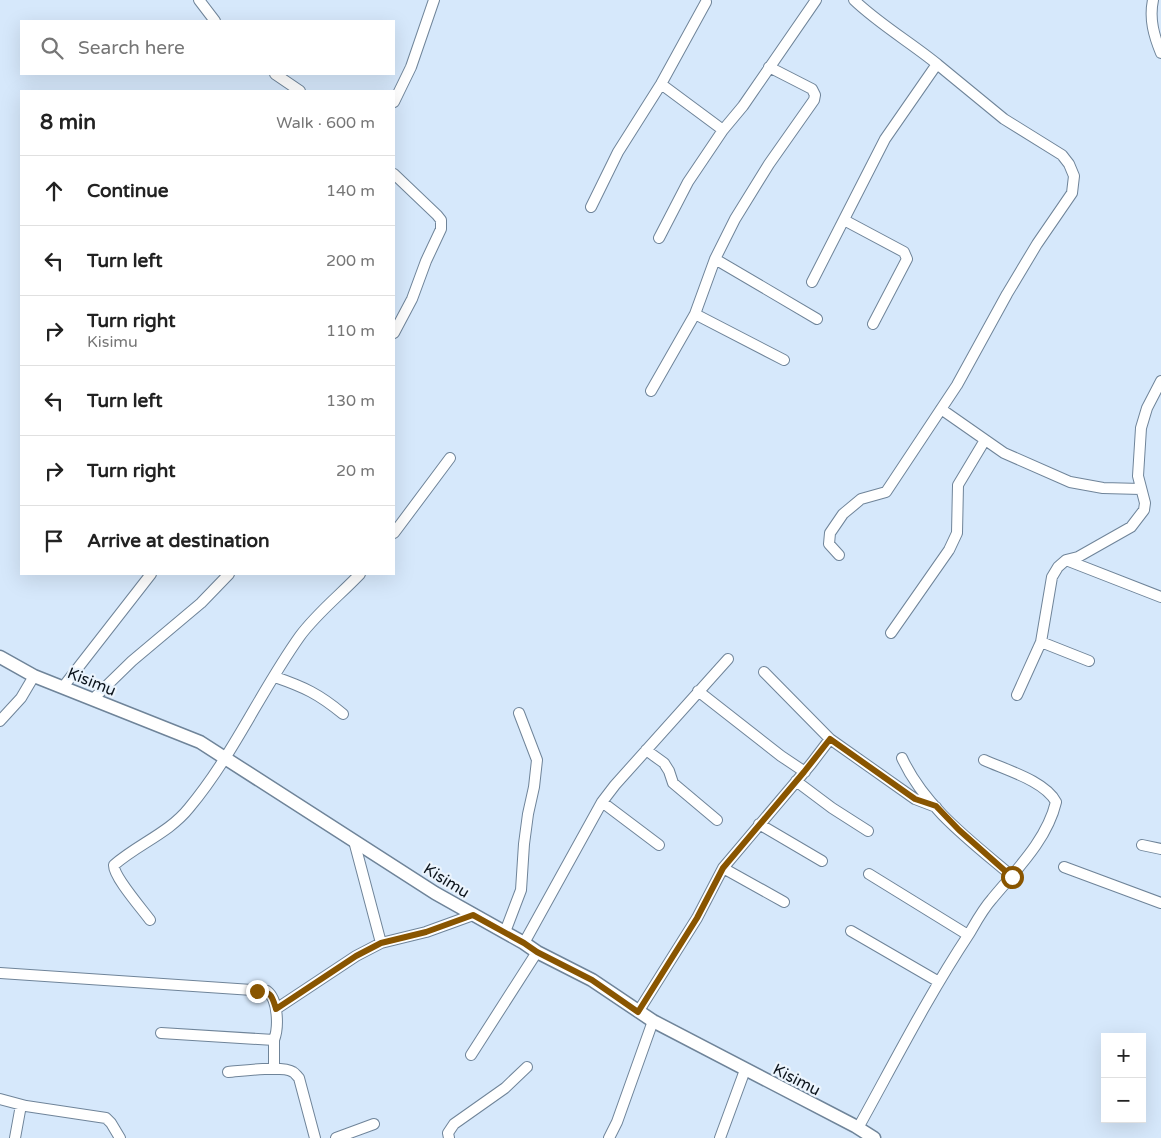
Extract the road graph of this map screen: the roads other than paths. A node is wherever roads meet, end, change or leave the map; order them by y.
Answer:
1 (199, 0) edge
2 (434, 0) edge
3 (816, 0) edge
4 (854, 0) edge
5 (1152, 0) edge
6 (706, 2) dead end
7 (214, 20) edge
8 (1161, 53) edge
9 (938, 64) junction
10 (769, 67) junction
11 (276, 75) edge
12 (661, 84) junction
13 (299, 90) edge
14 (395, 100) edge
15 (723, 130) junction
16 (395, 175) edge
17 (591, 207) dead end
18 (844, 220) junction
19 (659, 238) dead end
20 (715, 259) junction
21 (812, 282) dead end
22 (696, 314) junction
23 (817, 319) dead end
24 (873, 324) dead end
25 (395, 331) edge
26 (784, 360) dead end
27 (1161, 381) edge
28 (651, 391) dead end
29 (941, 409) junction
30 (985, 440) junction
31 (450, 458) dead end
32 (1141, 489) junction
33 (395, 532) edge
34 (839, 555) dead end
35 (1066, 560) junction
36 (150, 575) edge
37 (228, 575) edge
38 (359, 575) edge
39 (1161, 597) edge
40 (890, 633) dead end
41 (1040, 642) junction
42 (0, 657) edge
43 (728, 658) dead end
44 (1089, 661) dead end
45 (764, 672) dead end
46 (34, 676) junction
47 (275, 677) junction
48 (63, 687) junction
49 (698, 691) junction
50 (1017, 695) dead end
51 (94, 699) junction
52 (519, 713) dead end
53 (343, 714) dead end
54 (0, 721) edge
55 (830, 739) junction
56 (646, 750) junction
57 (226, 758) junction
58 (902, 758) dead end
59 (984, 760) dead end
60 (804, 772) junction
61 (796, 781) junction
62 (602, 802) junction
63 (936, 806) junction
64 (717, 820) dead end
65 (759, 824) junction
66 (868, 831) dead end
67 (354, 840) junction
68 (659, 845) dead end
69 (1142, 845) dead end
70 (1161, 849) edge
71 (822, 861) dead end
72 (1064, 867) dead end
73 (723, 868) junction
74 (869, 874) dead end
75 (1012, 877) junction
76 (784, 902) dead end
77 (1161, 903) edge
78 (473, 915) junction
79 (150, 920) dead end
80 (851, 931) dead end
81 (505, 932) junction
82 (968, 935) junction
83 (381, 943) junction
84 (524, 943) junction
85 (537, 952) junction
86 (0, 973) edge
87 (939, 982) junction
88 (276, 1009) junction
89 (638, 1012) junction
90 (653, 1021) junction
91 (162, 1033) dead end
92 (274, 1040) junction
93 (471, 1055) dead end
94 (527, 1067) dead end
95 (274, 1069) junction
96 (745, 1070) junction
97 (228, 1072) dead end
98 (0, 1099) edge
99 (21, 1105) junction
100 (374, 1124) dead end
101 (858, 1128) junction
102 (14, 1138) edge
103 (120, 1138) edge
104 (315, 1138) edge
105 (336, 1138) edge
106 (449, 1138) edge
107 (609, 1138) edge
108 (720, 1138) edge
109 (874, 1138) edge

1 - 7 street
2 - 14 street
3 - 10 street
4 - 9 street
5 - 8 street
6 - 12 street
9 - 18 street
9 - 29 street
10 - 15 street
10 - 20 street
11 - 13 street
12 - 15 street
12 - 17 street
15 - 19 street
16 - 25 street
18 - 21 street
18 - 24 street
20 - 22 street
20 - 23 street
22 - 26 street
22 - 28 street
27 - 32 street
29 - 30 street
29 - 34 street
30 - 32 street
30 - 40 street
31 - 33 street
32 - 35 street
35 - 39 street
35 - 41 street
36 - 48 street
37 - 51 street
38 - 47 street
41 - 44 street
41 - 50 street
42 - 46 street, Kisimu
43 - 49 street
45 - 55 street
46 - 48 street, Kisimu
46 - 54 street
47 - 53 street
47 - 57 street
48 - 51 street, Kisimu
49 - 56 street
49 - 60 street
51 - 57 street, Kisimu
52 - 81 street
55 - 60 street
55 - 63 street
56 - 62 street
56 - 64 street
57 - 67 street, Kisimu
57 - 79 street
58 - 63 street
59 - 75 street
60 - 61 street
61 - 65 street
61 - 66 street
62 - 68 street
62 - 84 street
63 - 75 street
65 - 71 street
65 - 73 street
67 - 78 street, Kisimu
67 - 83 street
69 - 70 street
72 - 77 street
73 - 76 street
73 - 89 street
74 - 82 street
75 - 82 street
78 - 81 street, Kisimu
78 - 83 street
80 - 87 street
81 - 84 street, Kisimu
82 - 87 street
83 - 88 street
84 - 85 street, Kisimu
85 - 89 street, Kisimu
85 - 93 street
86 - 88 street
87 - 101 street
88 - 92 street
89 - 90 street, Kisimu
90 - 96 street, Kisimu
90 - 107 street
91 - 92 street
92 - 95 street
94 - 106 street
95 - 97 street
95 - 104 street
96 - 101 street, Kisimu
96 - 108 street
98 - 99 street
99 - 102 street
99 - 103 street
100 - 105 street
101 - 109 street, Kisimu

